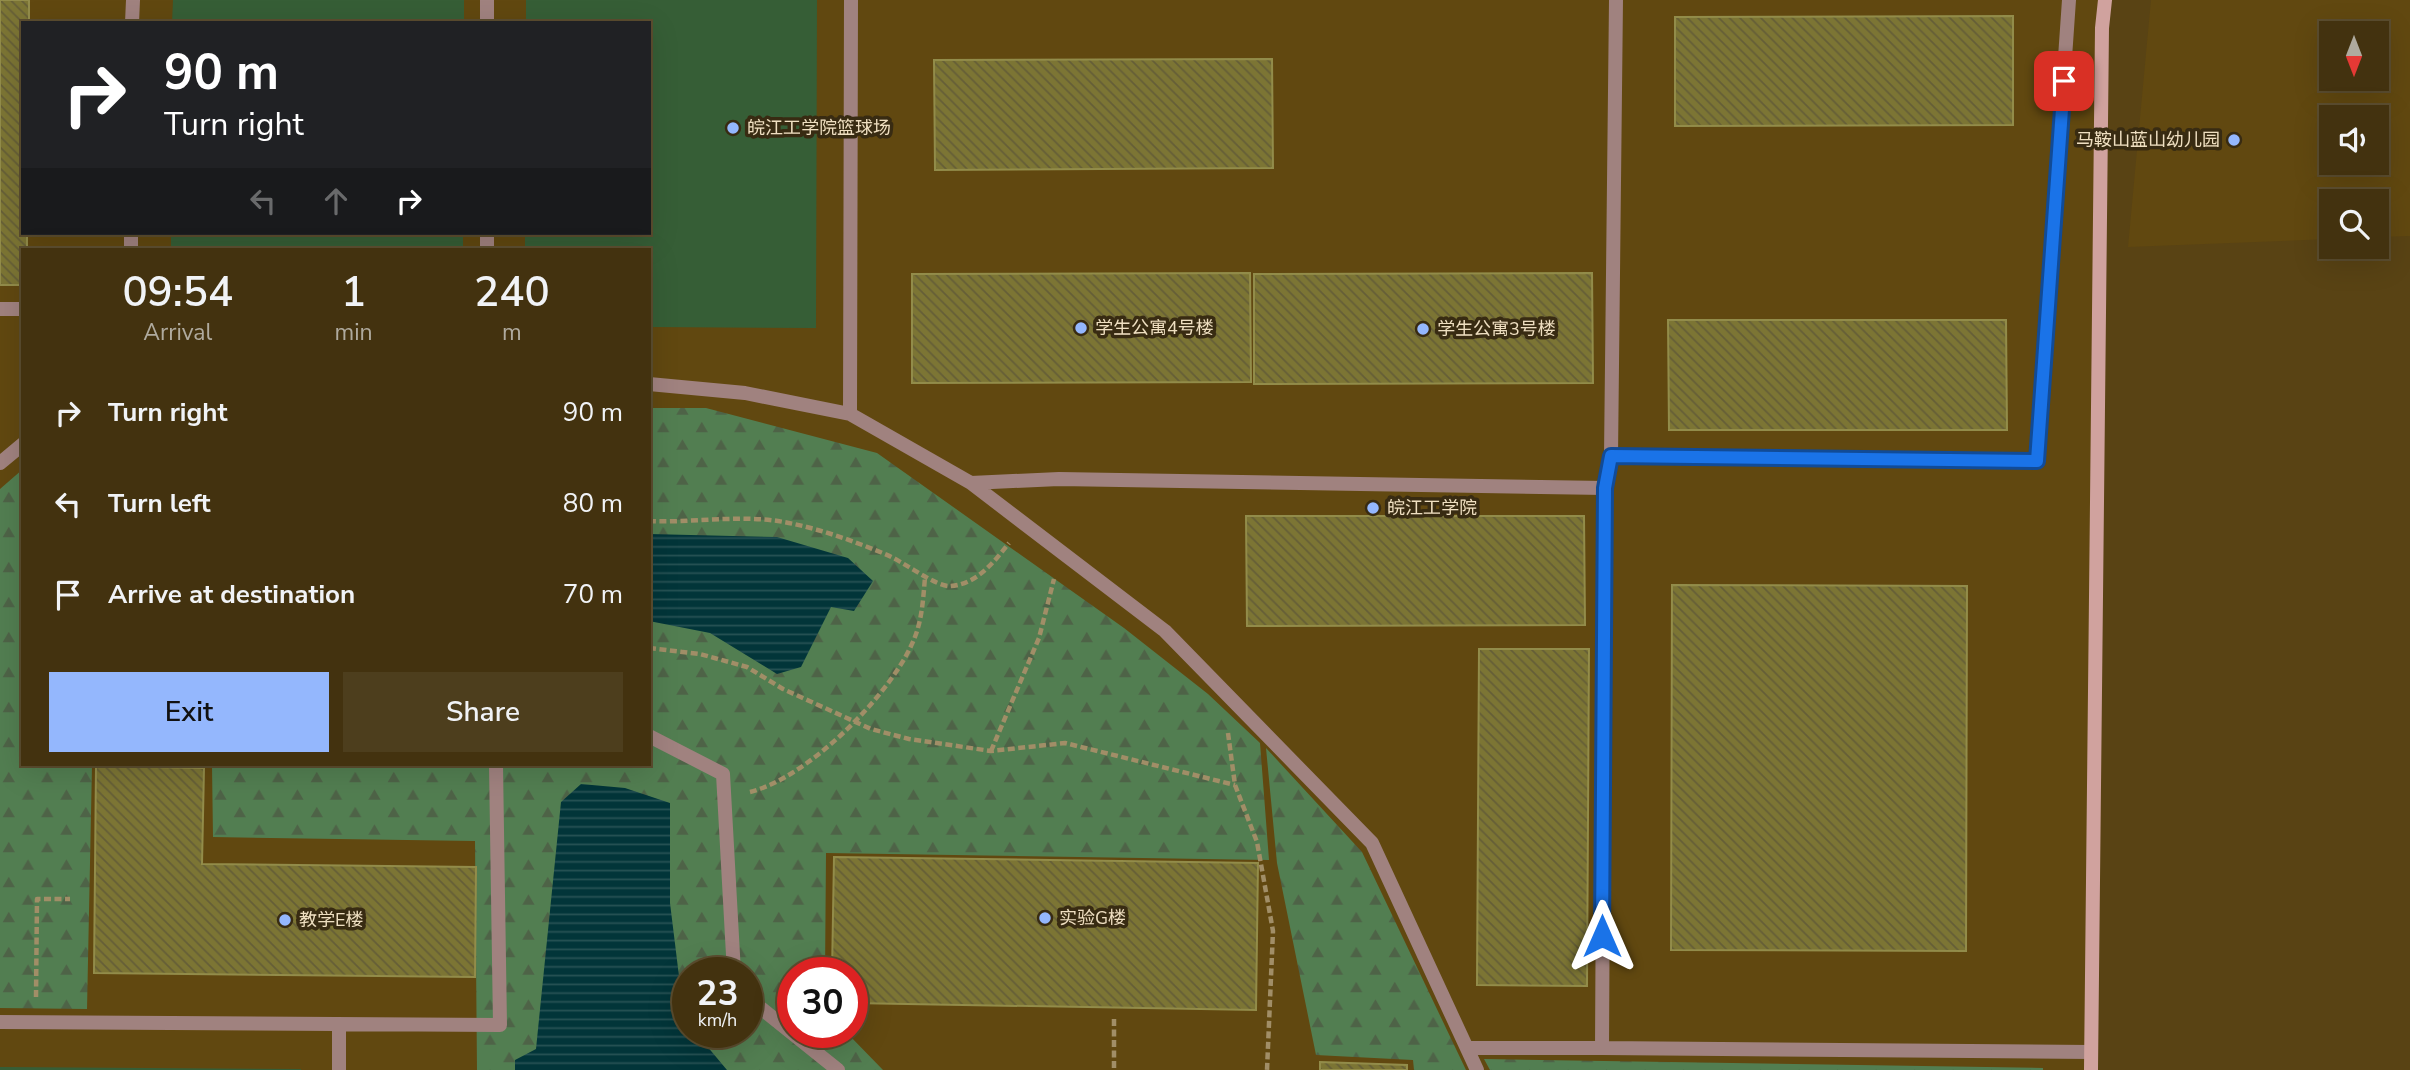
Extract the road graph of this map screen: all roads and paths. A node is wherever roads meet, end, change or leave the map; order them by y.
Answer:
1 (133, 0) edge
2 (487, 0) edge
3 (851, 0) edge
4 (1616, 0) edge
5 (2069, 0) edge
6 (2105, 0) edge
7 (132, 21) edge
8 (487, 21) edge
9 (0, 309) edge
10 (21, 309) edge
11 (651, 384) edge
12 (850, 414) junction
13 (21, 446) edge
14 (1611, 456) junction
15 (0, 463) edge
16 (971, 483) junction
17 (1605, 488) junction
18 (651, 521) edge
19 (1025, 524) junction
20 (1061, 551) junction
21 (925, 577) junction
22 (651, 648) edge
23 (1223, 691) junction
24 (855, 721) junction
25 (651, 737) edge
26 (991, 751) junction
27 (496, 766) edge
28 (1235, 785) junction
29 (725, 798) junction
30 (70, 899) dead end
31 (733, 957) edge
32 (763, 1010) edge
33 (1114, 1019) dead end
34 (0, 1022) edge
35 (36, 1023) junction
36 (339, 1025) junction
37 (1467, 1048) junction
38 (1602, 1048) junction
39 (2091, 1052) junction
40 (340, 1070) edge
41 (838, 1070) edge
42 (1114, 1070) edge
43 (1267, 1070) edge
44 (1477, 1070) edge
45 (2091, 1070) edge

1 - 7 street
2 - 8 street
3 - 12 street
4 - 14 street
5 - 14 street
6 - 39 street
9 - 10 street
11 - 12 street
12 - 16 street
13 - 15 street
14 - 17 street
16 - 17 street
16 - 19 street
17 - 38 street
18 - 21 path
19 - 20 street
19 - 21 path
20 - 23 street
20 - 26 path
21 - 24 path
22 - 24 path
23 - 28 path
23 - 37 street
24 - 26 path
24 - 29 path
25 - 29 street
26 - 28 path
27 - 36 street
28 - 43 path
29 - 31 street
30 - 35 path
32 - 41 street
33 - 42 path
34 - 35 street
35 - 36 street
36 - 40 street
37 - 38 street
37 - 44 street
38 - 39 street
39 - 45 street

